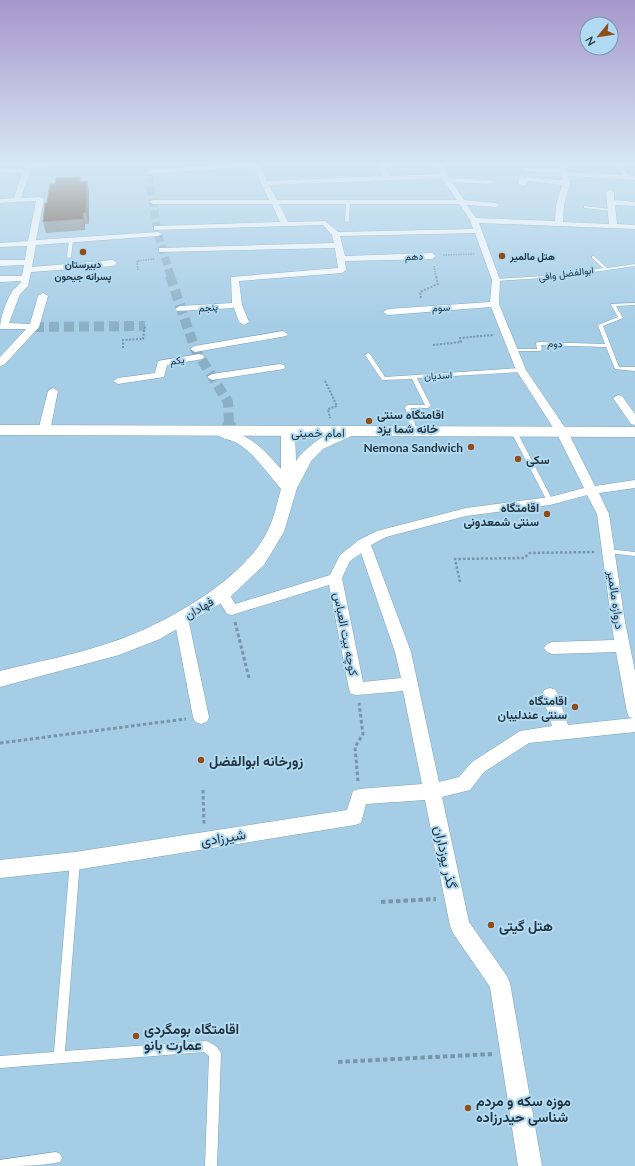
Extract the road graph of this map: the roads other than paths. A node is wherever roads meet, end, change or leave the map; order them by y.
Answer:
1 (37, 217) edge
2 (282, 217) edge
3 (347, 217) edge
4 (472, 217) edge
5 (559, 217) edge
6 (612, 217) edge
7 (474, 220) junction
8 (347, 221) dead end
9 (285, 224) junction
10 (559, 224) junction
11 (613, 226) junction
12 (635, 227) edge
13 (478, 232) junction
14 (336, 234) junction
15 (204, 238) junction
16 (71, 240) junction
17 (32, 243) junction
18 (0, 245) edge
19 (338, 245) junction
20 (162, 250) dead end
21 (432, 256) road end
22 (69, 257) dead end
23 (593, 257) dead end
24 (341, 259) junction
25 (0, 263) edge
26 (114, 263) dead end
27 (635, 264) edge
28 (605, 268) junction
29 (27, 270) junction
30 (0, 279) edge
31 (496, 280) junction
32 (43, 296) dead end
33 (494, 304) junction
34 (635, 304) edge
35 (237, 305) junction
36 (180, 309) dead end
37 (388, 312) dead end
38 (244, 322) dead end
39 (1, 325) edge
40 (34, 327) junction
41 (283, 334) dead end
42 (607, 346) junction
43 (512, 350) junction
44 (368, 355) dead end
45 (0, 363) edge
46 (280, 367) dead end
47 (635, 369) edge
48 (521, 370) junction
49 (212, 377) dead end
50 (414, 377) junction
51 (118, 381) dead end
52 (53, 391) dead end
53 (618, 398) dead end
54 (635, 422) edge
55 (0, 430) edge
56 (44, 431) junction
57 (222, 432) junction
58 (288, 432) junction
59 (342, 432) junction
60 (414, 432) junction
61 (514, 432) junction
62 (562, 432) junction
63 (635, 432) edge
64 (635, 484) edge
65 (289, 488) junction
66 (591, 490) junction
67 (550, 501) junction
68 (364, 543) junction
69 (609, 551) junction
70 (635, 554) edge
71 (335, 578) junction
72 (222, 594) junction
73 (181, 618) junction
74 (623, 646) junction
75 (552, 648) dead end
76 (0, 679) edge
77 (410, 684) junction
78 (550, 695) dead end
79 (635, 712) edge
80 (200, 717) road end
81 (635, 725) edge
82 (562, 732) junction
83 (432, 791) junction
84 (75, 860) junction
85 (0, 869) edge
86 (59, 1057) junction
87 (0, 1062) edge
88 (56, 1158) dead end
89 (0, 1166) edge
90 (211, 1166) edge
91 (530, 1166) edge

1 - 17 street
2 - 9 street
3 - 8 lane
4 - 7 street
5 - 10 street
6 - 11 street
7 - 10 street
7 - 13 street
9 - 14 street
9 - 15 street
10 - 11 street
11 - 12 street
13 - 14 street
13 - 31 street
14 - 19 street
15 - 16 street
15 - 19 street
15 - 20 street
16 - 17 street
16 - 22 lane
17 - 18 street
17 - 29 street
19 - 24 street
21 - 24 street, دهم
23 - 28 lane
24 - 35 street
25 - 29 street
26 - 29 street
27 - 28 lane, ابوالفضل وافی
28 - 31 lane, ابوالفضل وافی
29 - 30 street
29 - 39 street
31 - 33 street
32 - 40 street
33 - 37 street, سوم
33 - 43 street, دروازه مالمیر
34 - 42 lane
35 - 36 street, پنجم
35 - 38 street
39 - 40 street
40 - 45 street
41 - 51 street, یکم
42 - 43 lane, دوم
42 - 47 lane
43 - 48 street, دروازه مالمیر
44 - 50 lane, اسدیان
46 - 49 street
48 - 50 lane, اسدیان
48 - 62 street, دروازه مالمیر
50 - 60 lane
52 - 56 street
53 - 54 street
55 - 56 main road, امام خمینی
56 - 57 main road, امام خمینی
57 - 58 main road, امام خمینی
57 - 65 street
58 - 59 main road, امام خمینی
58 - 65 street, فهادان
59 - 60 main road, امام خمینی
59 - 65 street
60 - 61 main road, امام خمینی
61 - 62 main road, امام خمینی
61 - 67 lane
62 - 63 main road, امام خمینی
62 - 66 street, دروازه مالمیر
64 - 66 street
65 - 72 street, فهادان
66 - 67 street
66 - 69 street, دروازه مالمیر
67 - 68 street
68 - 71 street
68 - 77 street, گذر يوزداران
69 - 70 lane
69 - 74 street, دروازه مالمیر
71 - 72 street
71 - 77 street, کوچه بيت العباس
72 - 73 street, فهادان
73 - 76 street, فهادان
73 - 80 street
74 - 75 street
74 - 79 street, دروازه مالمیر
77 - 83 street, گذر يوزداران
78 - 82 street
81 - 82 street
82 - 83 street
83 - 84 street, شیرزادی
83 - 91 street, گذر يوزداران
84 - 85 street, شیرزادی
84 - 86 lane
86 - 87 lane
86 - 90 lane
88 - 89 lane

